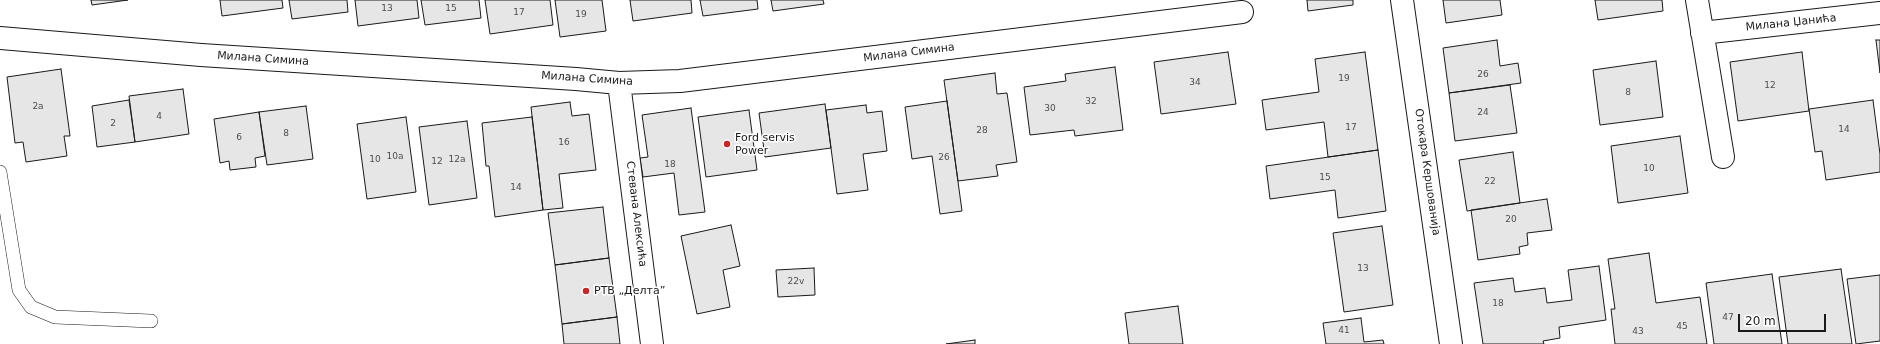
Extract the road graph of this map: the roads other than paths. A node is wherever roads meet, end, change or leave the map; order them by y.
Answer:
1 (1402, 0) edge
2 (1697, 0) edge
3 (1242, 12) dead end
4 (1880, 13) edge
5 (1702, 33) junction
6 (0, 38) edge
7 (619, 83) junction
8 (1722, 157) dead end
9 (0, 172) edge
10 (151, 321) dead end
11 (652, 344) edge
12 (1451, 344) edge

1 - 12 street, Отокара Кершованија
2 - 5 street
3 - 7 street, Милана Симина
4 - 5 street, Милана Џанића
5 - 8 street
6 - 7 street, Милана Симина
7 - 11 street, Стевана Алексића
9 - 10 lane

